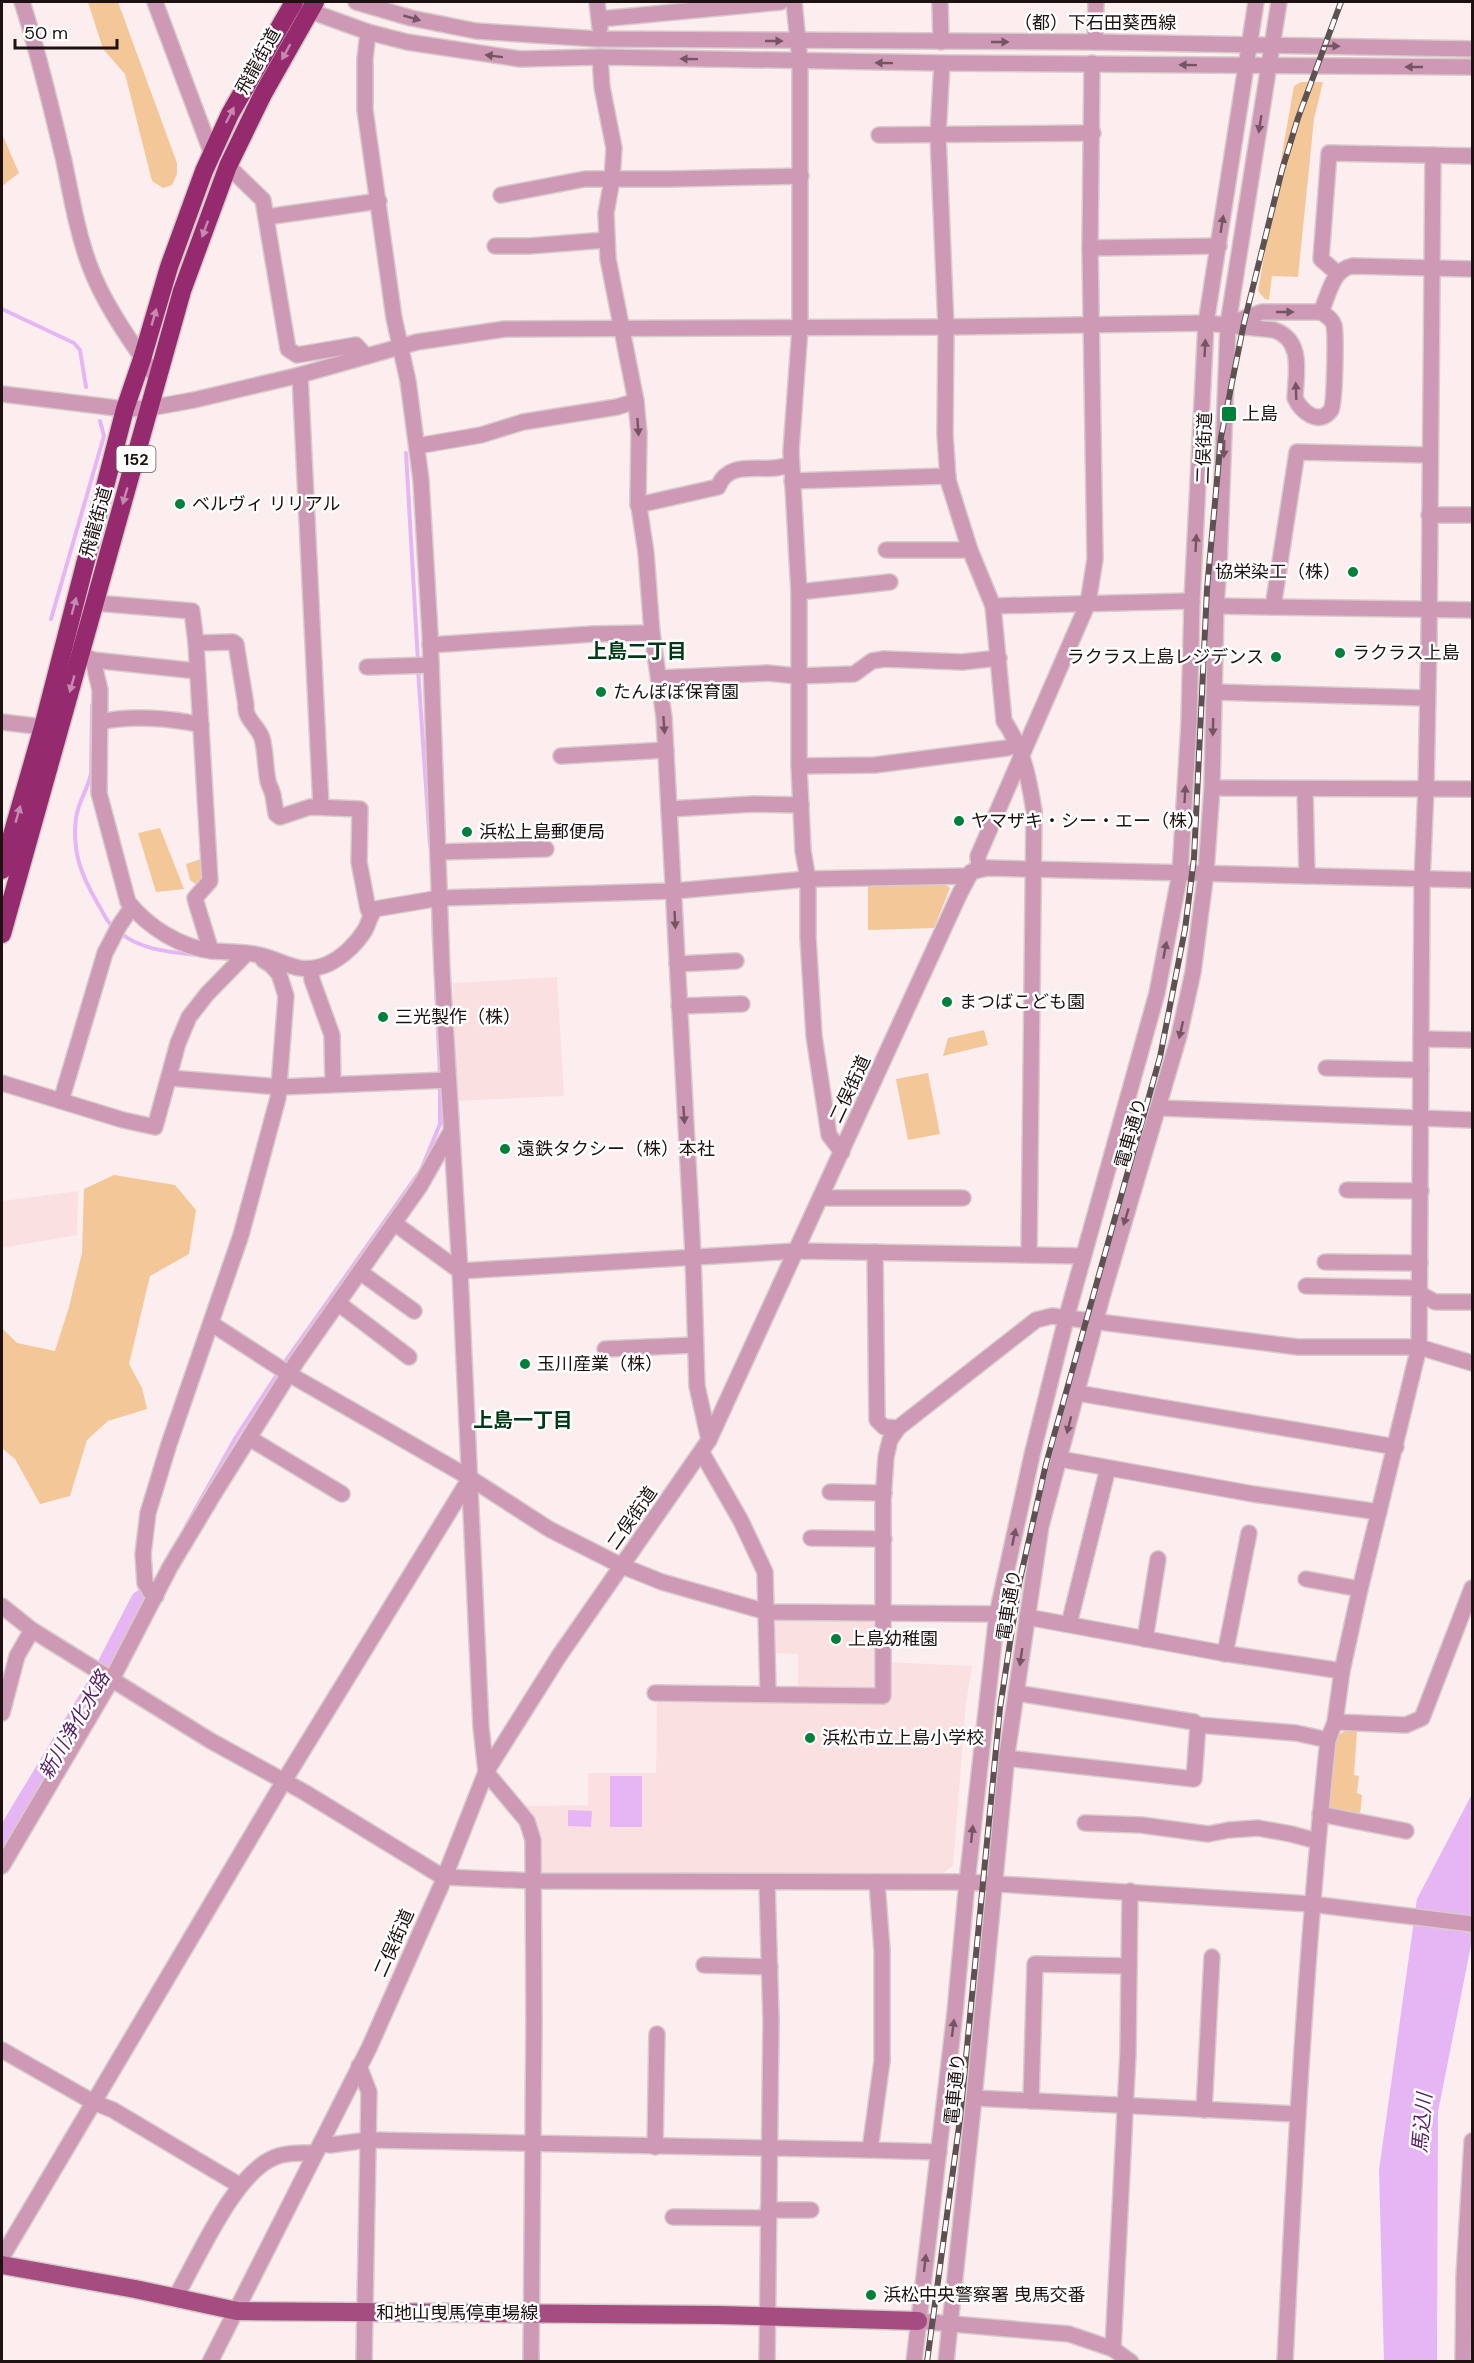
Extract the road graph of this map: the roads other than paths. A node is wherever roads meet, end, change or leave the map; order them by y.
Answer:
1 (22, 2) edge
2 (155, 2) edge
3 (356, 2) edge
4 (597, 2) edge
5 (781, 2) edge
6 (795, 2) edge
7 (940, 2) edge
8 (1096, 2) edge
9 (1256, 2) edge
10 (1278, 2) edge
11 (299, 4) edge
12 (600, 19) junction
13 (368, 32) junction
14 (600, 39) junction
15 (798, 41) junction
16 (941, 42) junction
17 (1095, 42) junction
18 (1250, 44) junction
19 (1273, 44) junction
20 (1473, 49) edge
21 (600, 57) junction
22 (800, 62) junction
23 (942, 63) junction
24 (1092, 63) junction
25 (1246, 66) junction
26 (1270, 66) junction
27 (1473, 67) edge
28 (1092, 133) junction
29 (879, 135) dead end
30 (938, 135) junction
31 (212, 154) junction
32 (1433, 155) junction
33 (1473, 156) edge
34 (228, 166) junction
35 (801, 176) junction
36 (612, 180) junction
37 (501, 195) dead end
38 (379, 201) junction
39 (266, 217) junction
40 (606, 240) junction
41 (495, 246) dead end
42 (1219, 246) junction
43 (1090, 248) junction
44 (1431, 268) junction
45 (1473, 269) edge
46 (1337, 273) junction
47 (1321, 312) junction
48 (1206, 323) junction
49 (1091, 324) junction
50 (1228, 324) junction
51 (946, 327) junction
52 (622, 328) junction
53 (800, 328) junction
54 (401, 348) junction
55 (366, 356) junction
56 (142, 359) junction
57 (300, 375) junction
58 (157, 378) junction
59 (2, 394) edge
60 (636, 401) junction
61 (150, 408) junction
62 (125, 410) junction
63 (417, 446) junction
64 (1430, 455) junction
65 (792, 464) junction
66 (948, 476) junction
67 (792, 481) junction
68 (638, 506) junction
69 (1429, 514) junction
70 (1473, 515) edge
71 (886, 550) dead end
72 (970, 550) junction
73 (890, 582) dead end
74 (799, 592) junction
75 (1192, 601) junction
76 (95, 603) junction
77 (1088, 603) junction
78 (993, 606) junction
79 (1216, 606) junction
80 (1273, 607) junction
81 (1428, 610) junction
82 (1473, 610) edge
83 (652, 633) junction
84 (196, 643) junction
85 (430, 645) junction
86 (87, 657) junction
87 (999, 658) junction
88 (422, 665) junction
89 (367, 667) dead end
90 (197, 671) junction
91 (798, 676) junction
92 (659, 678) junction
93 (1214, 692) junction
94 (1427, 698) junction
95 (2, 722) edge
96 (100, 722) junction
97 (201, 725) junction
98 (43, 727) junction
99 (1020, 749) junction
100 (666, 750) junction
101 (561, 756) dead end
102 (799, 766) junction
103 (1212, 788) junction
104 (1426, 788) junction
105 (1305, 789) junction
106 (1473, 789) edge
107 (801, 805) junction
108 (321, 807) junction
109 (669, 809) junction
110 (546, 849) dead end
111 (438, 852) junction
112 (1034, 869) junction
113 (2, 870) edge
114 (974, 872) junction
115 (1206, 872) junction
116 (1180, 873) junction
117 (1307, 876) junction
118 (808, 879) junction
119 (1422, 879) junction
120 (1473, 880) edge
121 (674, 891) junction
122 (434, 899) junction
123 (132, 908) junction
124 (371, 914) junction
125 (2, 934) edge
126 (211, 951) junction
127 (250, 953) junction
128 (736, 961) dead end
129 (677, 964) junction
130 (311, 969) junction
131 (742, 1004) dead end
132 (679, 1006) junction
133 (1421, 1039) junction
134 (1473, 1040) edge
135 (1326, 1068) dead end
136 (1421, 1070) junction
137 (170, 1078) junction
138 (443, 1080) junction
139 (2, 1083) edge
140 (333, 1084) junction
141 (280, 1087) junction
142 (61, 1101) junction
143 (1159, 1108) junction
144 (1421, 1118) junction
145 (1473, 1120) edge
146 (451, 1132) junction
147 (842, 1152) junction
148 (1347, 1190) dead end
149 (1421, 1191) junction
150 (821, 1198) junction
151 (963, 1198) dead end
152 (394, 1223) junction
153 (796, 1251) junction
154 (875, 1252) junction
155 (1029, 1255) junction
156 (693, 1256) junction
157 (1083, 1256) junction
158 (1325, 1262) dead end
159 (1420, 1263) junction
160 (460, 1271) junction
161 (360, 1272) junction
162 (1306, 1286) dead end
163 (1419, 1290) junction
164 (1473, 1302) edge
165 (338, 1303) junction
166 (414, 1311) dead end
167 (1066, 1319) junction
168 (1095, 1323) junction
169 (212, 1324) junction
170 (695, 1345) junction
171 (1419, 1347) junction
172 (605, 1349) dead end
173 (410, 1358) dead end
174 (1473, 1363) edge
175 (284, 1370) junction
176 (1077, 1393) junction
177 (898, 1428) junction
178 (249, 1438) junction
179 (705, 1446) junction
180 (1396, 1447) junction
181 (1060, 1460) junction
182 (1108, 1468) junction
183 (470, 1478) junction
184 (830, 1492) dead end
185 (884, 1493) junction
186 (342, 1494) dead end
187 (1379, 1512) junction
188 (1249, 1533) dead end
189 (811, 1538) dead end
190 (884, 1539) junction
191 (1158, 1559) dead end
192 (622, 1566) junction
193 (1306, 1579) dead end
194 (1360, 1588) junction
195 (1473, 1588) edge
196 (151, 1590) junction
197 (2, 1606) edge
198 (767, 1612) junction
199 (885, 1613) junction
200 (997, 1614) junction
201 (1027, 1617) junction
202 (1070, 1624) junction
203 (32, 1630) junction
204 (1145, 1639) junction
205 (1225, 1654) junction
206 (1342, 1671) junction
207 (105, 1675) junction
208 (655, 1693) dead end
209 (1016, 1693) junction
210 (768, 1694) junction
211 (2, 1713) edge
212 (1335, 1722) junction
213 (1198, 1725) junction
214 (1328, 1740) junction
215 (1006, 1758) junction
216 (486, 1772) junction
217 (284, 1780) junction
218 (1320, 1814) junction
219 (1085, 1823) dead end
220 (1406, 1831) dead end
221 (1317, 1841) junction
222 (2, 1866) edge
223 (443, 1877) junction
224 (534, 1881) junction
225 (767, 1882) junction
226 (877, 1882) junction
227 (967, 1882) junction
228 (993, 1884) junction
229 (1130, 1891) junction
230 (1311, 1904) junction
231 (1473, 1924) edge
232 (1212, 1957) dead end
233 (704, 1965) dead end
234 (1129, 1966) junction
235 (770, 1967) junction
236 (657, 2034) dead end
237 (2, 2050) edge
238 (359, 2066) junction
239 (974, 2098) junction
240 (1031, 2101) junction
241 (93, 2102) junction
242 (1124, 2106) junction
243 (1204, 2110) junction
244 (1297, 2114) junction
245 (368, 2140) junction
246 (1473, 2141) edge
247 (532, 2144) junction
248 (655, 2147) junction
249 (319, 2148) junction
250 (768, 2148) junction
251 (870, 2150) junction
252 (939, 2152) junction
253 (239, 2185) junction
254 (811, 2210) dead end
255 (768, 2214) junction
256 (673, 2217) dead end
257 (2, 2257) edge
258 (2, 2265) edge
259 (175, 2298) junction
260 (237, 2311) junction
261 (364, 2312) junction
262 (530, 2313) junction
263 (767, 2317) junction
264 (918, 2321) junction
265 (949, 2323) junction
266 (1113, 2349) junction
267 (1473, 2354) edge
268 (210, 2361) edge
269 (364, 2361) edge
270 (531, 2361) edge
271 (767, 2361) edge
272 (914, 2361) edge
273 (946, 2361) edge
274 (1131, 2361) edge
275 (1285, 2361) edge
276 (1463, 2361) edge
277 (1471, 2361) edge

1 - 56 street
2 - 31 street
3 -> 14 street, （都）下石田葵西線
4 - 12 street
5 - 12 street
6 - 15 street
7 - 16 street
8 - 17 street
9 - 18 street, 二俣街道
10 - 19 street, 二俣街道
11 - 13 street
31 -> 11 highway, 飛龍街道 / 152
11 -> 34 highway, 飛龍街道 / 152
12 - 14 street
21 -> 13 street
13 - 38 street
14 -> 15 street, （都）下石田葵西線
15 - 16 street, （都）下石田葵西線
15 - 22 street
16 -> 17 street, （都）下石田葵西線
17 - 18 street, （都）下石田葵西線
18 - 19 street, （都）下石田葵西線
18 - 25 street, 二俣街道
19 -> 20 street
19 - 26 street, 二俣街道
22 -> 21 street
21 - 36 street
23 -> 22 street
22 - 35 street
23 - 24 street
23 - 30 street
25 -> 24 street
24 - 28 street, 二俣街道
25 - 26 street
42 -> 25 street, 二俣街道
27 -> 26 street
26 -> 50 street, 二俣街道
28 - 30 street
28 - 43 street, 二俣街道
29 - 30 street
30 - 51 street
56 -> 31 highway, 飛龍街道 / 152
32 - 33 street
32 - 44 street
32 - 46 street
34 - 39 street
34 -> 58 highway, 飛龍街道 / 152
35 - 36 street
35 - 53 street
36 - 37 street
36 - 40 street
38 - 39 street
38 - 54 street
39 - 55 street
40 - 41 street
40 - 52 street
42 - 43 street
42 - 48 street, 二俣街道
43 - 49 street, 二俣街道
44 - 45 street
44 - 46 street
44 - 64 street
46 - 47 street
50 -> 47 street
47 -> 50 street
48 - 49 street
48 - 50 street
75 -> 48 street, 二俣街道
49 - 51 street
49 - 77 street, 二俣街道
50 -> 79 street, 二俣街道
51 - 53 street
51 - 66 street
52 - 53 street
52 - 54 street
52 - 60 street
53 - 65 street
54 - 55 street
54 - 63 street
55 - 57 street
56 - 58 street
56 - 62 highway, 飛龍街道 / 152
57 - 61 street
57 - 108 street
58 - 61 highway, 飛龍街道 / 152
59 - 62 street
60 - 63 street
60 -> 68 street
61 - 62 street
61 -> 76 highway, 飛龍街道 / 152
98 -> 62 highway, 飛龍街道 / 152
63 - 85 street
64 - 69 street
64 - 80 street
65 - 67 street
65 - 68 street
66 - 67 street
66 - 72 street
67 - 74 street
68 - 83 street
69 - 70 street
69 - 81 street
71 - 72 street
72 - 78 street
73 - 74 street
74 - 91 street
75 - 77 street
116 -> 75 street, 二俣街道
76 - 84 street
76 - 86 highway, 飛龍街道 / 152
77 - 78 street
77 - 99 street, 二俣街道
78 - 87 street
79 - 80 street
79 - 93 street, 二俣街道
80 - 81 street
81 - 82 street
81 - 94 street
83 - 85 street
83 - 92 street
84 - 90 street
84 - 108 street
85 - 88 street
86 - 90 street
86 - 96 street
86 -> 125 highway, 飛龍街道 / 152
87 - 91 street
87 - 99 street
88 - 89 street
88 - 111 street
90 - 97 street
91 - 92 street
91 - 102 street
92 -> 100 street
93 - 94 street
93 -> 103 street, 二俣街道
94 - 104 street
95 - 98 street
96 - 97 street
96 - 123 street
97 - 126 street
113 -> 98 highway, 飛龍街道 / 152
99 - 102 street
99 - 112 street
99 - 114 street, 二俣街道
100 - 101 street
100 - 109 street
102 - 107 street
103 - 105 street
103 - 115 street, 二俣街道
104 - 105 street
104 - 106 street
104 - 119 street
105 - 117 street
107 - 109 street
107 - 118 street
108 - 124 street
109 - 121 street
110 - 111 street
111 - 122 street
112 - 114 street
112 - 116 street
112 - 155 street
114 - 118 street
114 - 147 street, 二俣街道
115 - 116 street
115 - 117 street
115 -> 143 street, 電車通り
157 -> 116 street, 電車通り
117 - 119 street
118 - 121 street
118 - 147 street
119 - 120 street
119 - 133 street
121 - 122 street
121 -> 129 street
122 - 124 street
122 - 138 street
123 - 126 street
123 - 142 street
124 - 130 street
126 - 127 street
127 - 130 street
127 - 137 street
127 - 141 street
128 - 129 street
129 - 132 street
130 - 140 street
131 - 132 street
132 -> 156 street
133 - 134 street
133 - 136 street
135 - 136 street
136 - 144 street
137 - 141 street
137 - 142 street
138 - 140 street
138 - 146 street
139 - 142 street
140 - 141 street
141 - 169 street
143 - 144 street
143 -> 168 street, 電車通り
144 - 145 street
144 - 149 street
146 - 152 street
146 - 160 street
147 - 150 street, 二俣街道
148 - 149 street
149 - 159 street
150 - 151 street
150 - 153 street, 二俣街道
152 - 160 street
152 - 161 street
153 - 154 street
153 - 156 street
153 - 179 street, 二俣街道
154 - 155 street
154 - 177 street
155 - 157 street
156 - 160 street
156 - 170 street
157 - 167 street, 電車通り
158 - 159 street
159 - 163 street
160 - 183 street
161 - 165 street
161 - 166 street
162 - 163 street
163 - 164 street
163 - 171 street
165 - 173 street
165 - 175 street
167 - 168 street
167 - 177 street
200 -> 167 street, 電車通り
168 - 171 street
168 - 176 street, 電車通り
169 - 175 street
169 - 196 street
170 - 172 street
170 - 179 street
171 - 174 street
171 - 180 street
175 - 178 street
175 - 183 street
176 - 180 street
176 -> 181 street, 電車通り
177 - 185 street
178 - 186 street
178 - 196 street
179 - 192 street, 二俣街道
179 - 198 street
180 - 187 street
181 - 182 street
181 - 201 street, 電車通り
182 - 187 street
182 - 202 street
183 - 192 street
183 - 216 street
183 - 217 street
184 - 185 street
185 - 190 street
187 - 194 street
188 - 205 street
189 - 190 street
190 - 199 street
191 - 204 street
192 - 198 street
192 - 216 street, 二俣街道
193 - 194 street
194 - 206 street
195 - 212 street
196 - 207 street
197 - 203 street
198 - 199 street
198 - 210 street
199 - 200 street
199 - 210 street
227 -> 200 street, 電車通り
201 - 202 street
201 -> 209 street, 電車通り
202 - 204 street
203 - 207 street
203 - 211 street
204 - 205 street
205 - 206 street
206 - 212 street
207 - 217 street
207 - 222 street
208 - 210 street
209 - 213 street
209 - 215 street, 電車通り
212 - 214 street
213 - 214 street
213 - 215 street
214 - 218 street
215 - 228 street, 電車通り
216 - 223 street, 二俣街道
216 - 224 street
217 - 223 street
217 - 241 street
218 - 220 street
218 - 221 street
219 - 221 street
221 - 230 street
223 - 224 street
223 - 238 street, 二俣街道
224 - 225 street
224 - 247 street
225 - 226 street
225 - 235 street
226 - 227 street
226 - 251 street
227 - 228 street
252 -> 227 street, 電車通り
228 - 229 street
228 - 239 street, 電車通り
229 - 230 street
229 - 234 street
230 - 231 street
230 - 244 street
232 - 243 street
233 - 235 street
234 - 240 street
234 - 242 street
235 - 250 street
236 - 248 street
237 - 241 street
238 - 245 street
238 - 249 street, 二俣街道
239 - 240 street
239 - 265 street, 電車通り
240 - 242 street
241 - 253 street
241 - 257 street
242 - 243 street
242 - 266 street
243 - 244 street
244 - 275 street
245 - 247 street
245 - 249 street
245 - 261 street
246 - 276 street
247 - 248 street
247 - 262 street
248 - 250 street
249 - 253 street
249 - 260 street, 二俣街道
250 - 251 street
250 - 255 street
251 - 252 street
264 -> 252 street, 電車通り
253 - 259 street
254 - 255 street
255 - 256 street
255 - 263 street
258 - 259 main road, 和地山曳馬停車場線
259 - 260 main road, 和地山曳馬停車場線
260 - 261 main road, 和地山曳馬停車場線
260 - 268 street, 二俣街道
261 - 262 main road, 和地山曳馬停車場線
261 - 269 street
262 - 263 main road, 和地山曳馬停車場線
262 - 270 street
263 - 264 main road, 和地山曳馬停車場線
263 - 271 street
264 - 265 street
264 - 272 street, 電車通り
265 - 266 street
265 - 273 street, 電車通り
266 - 274 street
267 - 277 street

